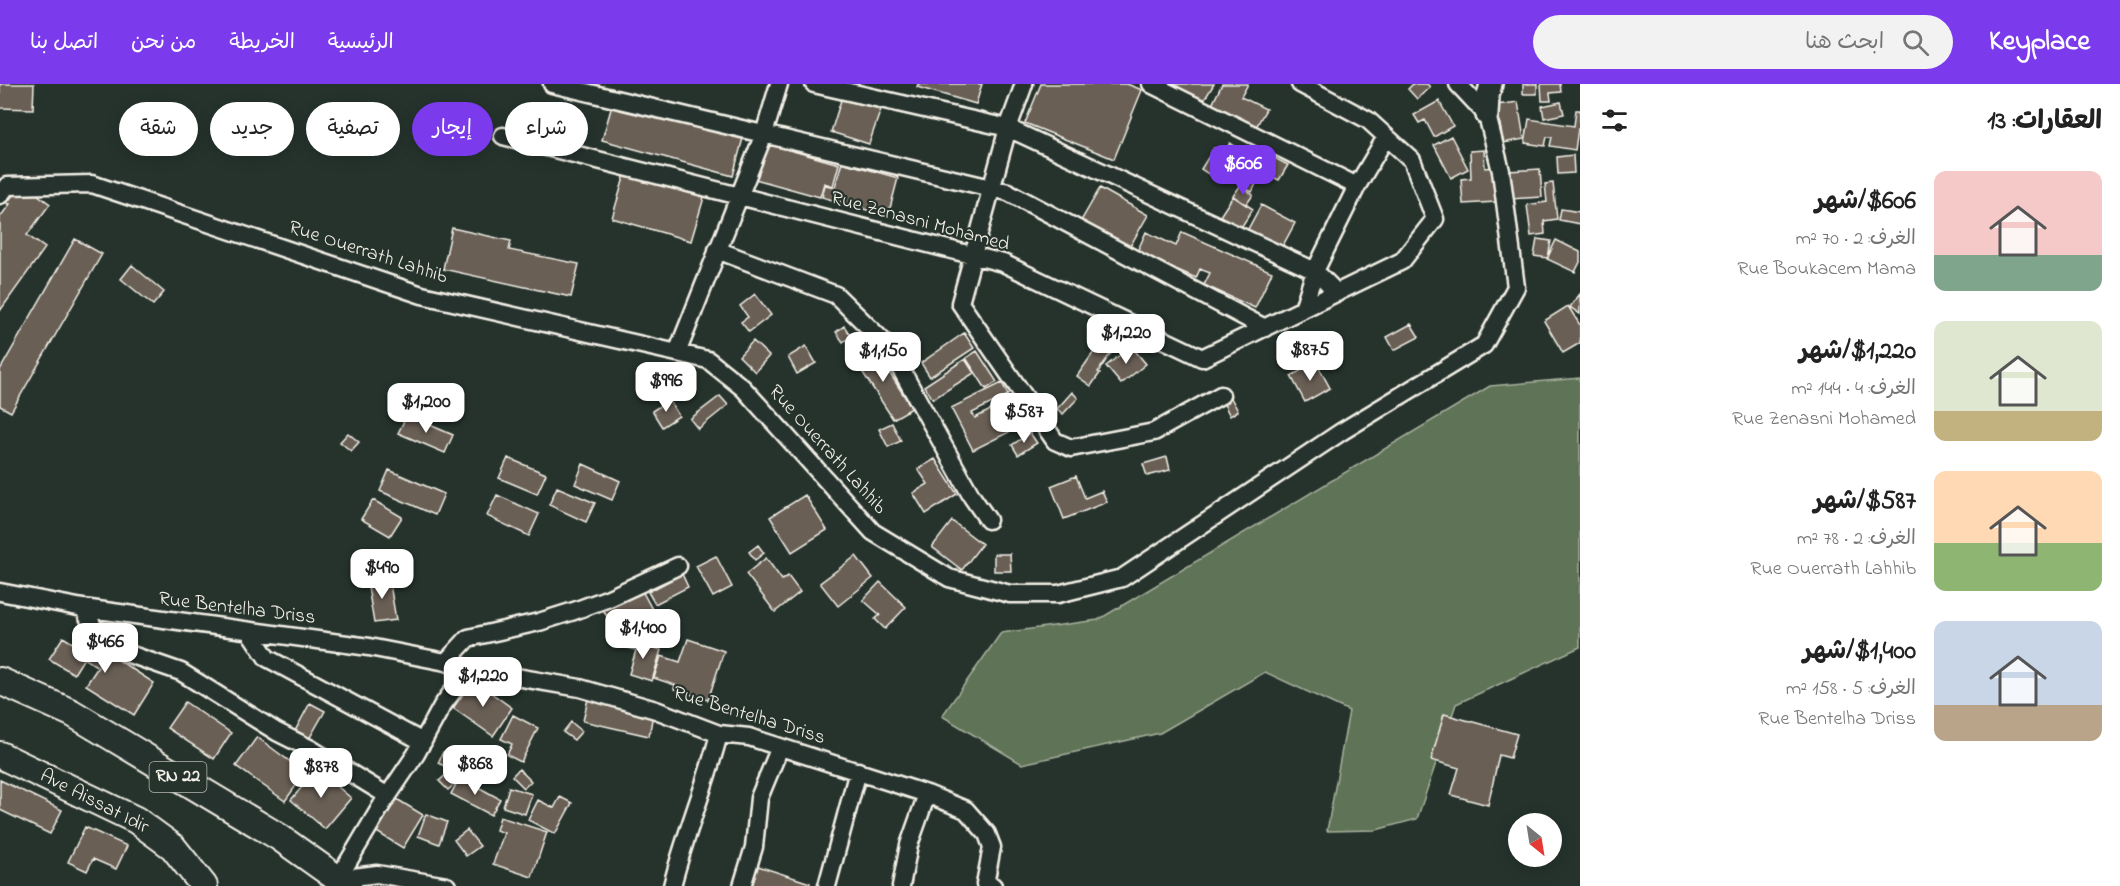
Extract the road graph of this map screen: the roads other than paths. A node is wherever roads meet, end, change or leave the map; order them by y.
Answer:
1 (552, 84) edge
2 (779, 84) edge
3 (814, 84) edge
4 (1024, 84) edge
5 (1151, 84) edge
6 (1300, 84) edge
7 (1458, 84) edge
8 (1491, 84) edge
9 (1487, 115) junction
10 (1008, 128) junction
11 (764, 134) junction
12 (503, 136) dead end
13 (1386, 137) junction
14 (1357, 186) junction
15 (991, 188) junction
16 (0, 195) edge
17 (738, 196) junction
18 (717, 250) junction
19 (972, 255) junction
20 (1315, 271) junction
21 (1337, 293) junction
22 (1303, 309) junction
23 (1264, 328) junction
24 (677, 353) junction
25 (1221, 395) dead end
26 (988, 520) dead end
27 (678, 566) dead end
28 (0, 592) edge
29 (84, 608) junction
30 (249, 631) junction
31 (446, 662) junction
32 (470, 669) junction
33 (0, 681) edge
34 (719, 734) junction
35 (423, 742) junction
36 (780, 747) junction
37 (0, 755) edge
38 (858, 771) junction
39 (927, 794) junction
40 (388, 795) junction
41 (343, 882) edge
42 (208, 884) edge
43 (987, 885) edge
44 (447, 886) edge
45 (672, 886) edge
46 (742, 886) edge
47 (827, 886) edge
48 (901, 886) edge

1 - 11 street
2 - 11 street
3 - 10 street
4 - 10 street
5 - 14 street
6 - 13 street, Rue Zenasni Mohamed
7 - 9 street
8 - 9 street
9 - 24 street, Rue Ouerrath Lahhib
10 - 15 street
10 - 20 street
11 - 15 street
11 - 17 street
12 - 17 street, Rue Zenasni Mohamed
13 - 14 street
13 - 21 street, Rue Zenasni Mohamed
14 - 20 street
15 - 19 street
15 - 23 street
16 - 24 street, Rue Ouerrath Lahhib
17 - 18 street
17 - 19 street, Rue Zenasni Mohamed
18 - 24 street
18 - 26 street
19 - 23 street, Rue Zenasni Mohamed
19 - 25 street
20 - 21 street
20 - 22 street
21 - 22 street, Rue Zenasni Mohamed
22 - 23 street, Rue Zenasni Mohamed
27 - 31 street
28 - 29 street, Rue Bentelha Driss
29 - 30 street, Rue Bentelha Driss
29 - 40 street
30 - 31 street, Rue Bentelha Driss
30 - 35 street
31 - 32 street, Rue Bentelha Driss
32 - 34 street, Rue Bentelha Driss
32 - 35 street
33 - 41 main road, RN 22
34 - 36 street, Rue Bentelha Driss
34 - 45 street
35 - 40 street
36 - 38 street, Rue Bentelha Driss
36 - 46 street
37 - 42 main road, Ave Aissat Idir
38 - 39 street, Rue Bentelha Driss
38 - 47 street
39 - 43 street, Rue Bentelha Driss
39 - 48 street
40 - 41 street
41 - 44 street

